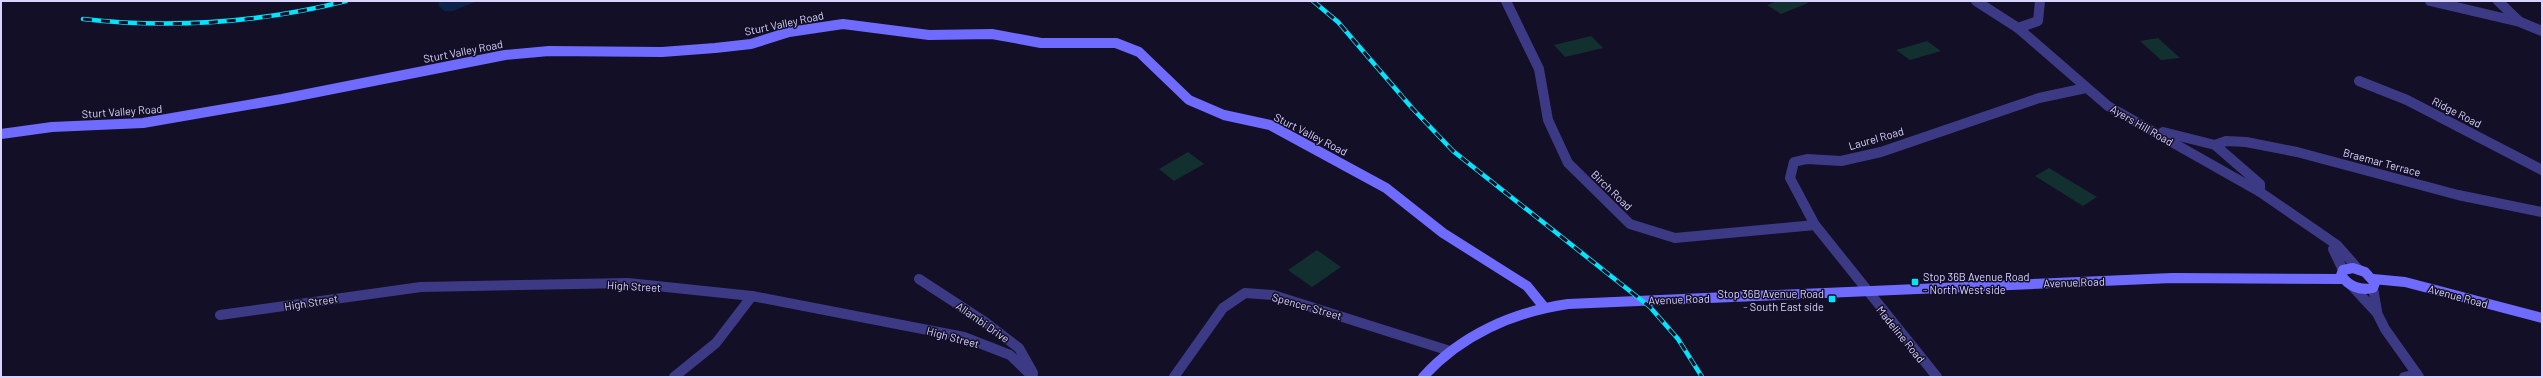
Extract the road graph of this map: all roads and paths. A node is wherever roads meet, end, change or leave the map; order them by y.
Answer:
1 (1506, 1) edge
2 (1976, 1) edge
3 (2040, 1) edge
4 (2430, 1) edge
5 (2498, 1) edge
6 (2520, 22) junction
7 (2018, 28) junction
8 (2542, 31) edge
9 (2358, 81) dead end
10 (2086, 88) junction
11 (2144, 126) junction
12 (1, 134) edge
13 (2215, 145) junction
14 (2542, 170) edge
15 (2260, 192) junction
16 (2542, 212) edge
17 (1815, 225) junction
18 (2319, 232) junction
19 (2359, 270) junction
20 (2343, 274) junction
21 (919, 279) dead end
22 (2373, 284) junction
23 (2352, 286) junction
24 (1866, 291) junction
25 (752, 296) junction
26 (1544, 307) junction
27 (2377, 314) junction
28 (220, 315) dead end
29 (2542, 318) edge
30 (1450, 350) junction
31 (2418, 375) edge
32 (674, 377) edge
33 (1034, 377) edge
34 (1174, 377) edge
35 (1423, 377) edge
36 (1937, 377) edge
37 (2404, 377) edge

1 - 17 street, Birch Road
2 - 7 street, Ayers Hill Road
3 - 7 street
4 - 6 street
5 - 6 street
6 - 8 street
7 - 10 street, Ayers Hill Road
9 - 14 street, Ridge Road
10 - 11 street, Ayers Hill Road
10 - 17 street, Laurel Road
11 - 13 street, Braemar Terrace
11 - 15 street, Ayers Hill Road
12 - 26 street, Sturt Valley Road
13 - 15 street
13 - 16 street, Braemar Terrace
15 - 18 street, Ayers Hill Road
17 - 24 street, Laurel Road
18 - 19 street, Ayers Hill Road
18 - 20 street, Ayers Hill Road
19 - 20 street, Avenue Road
19 - 22 street
20 - 23 street
20 - 24 street, Avenue Road
21 - 33 street, Allambi Drive
22 - 23 street, Avenue Road
22 - 27 street
22 - 29 street, Avenue Road
23 - 27 street
24 - 26 street, Avenue Road
24 - 36 street, Madeline Road
25 - 28 street, High Street
25 - 32 street
25 - 33 street, High Street
26 - 30 street, Avenue Road
27 - 31 street
30 - 34 street, Spencer Street
30 - 35 street, Avenue Road
31 - 37 street

